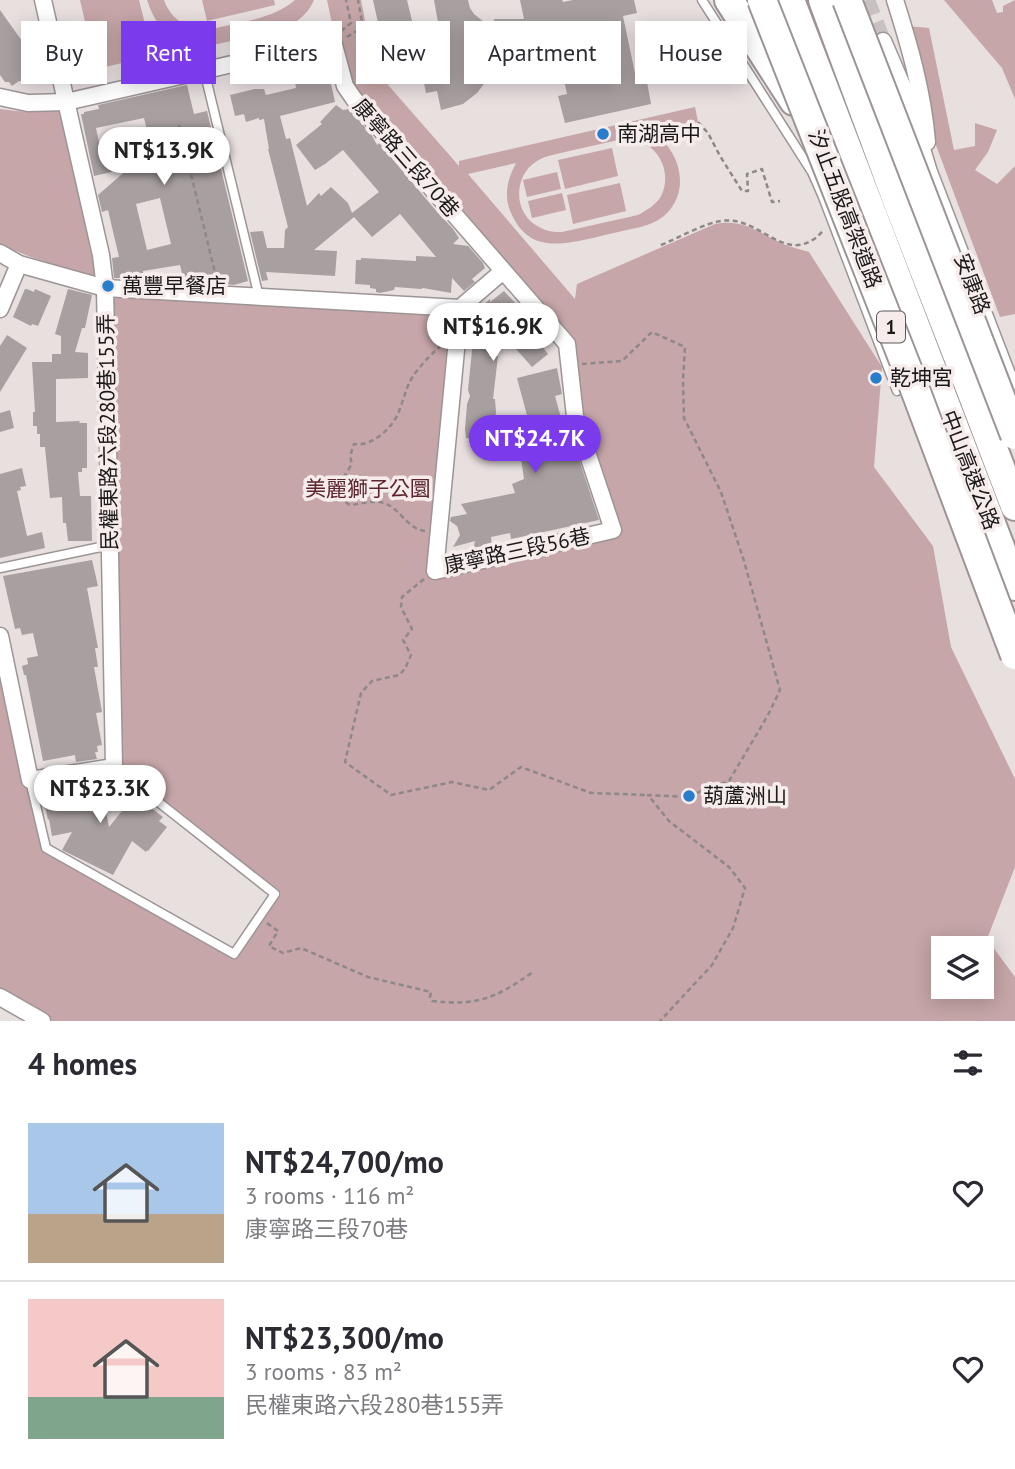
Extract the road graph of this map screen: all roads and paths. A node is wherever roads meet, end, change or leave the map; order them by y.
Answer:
1 (43, 0) edge
2 (346, 0) edge
3 (358, 0) edge
4 (702, 0) edge
5 (729, 0) edge
6 (762, 0) edge
7 (790, 0) edge
8 (823, 0) edge
9 (847, 0) edge
10 (863, 0) edge
11 (895, 0) edge
12 (342, 30) edge
13 (342, 41) edge
14 (883, 41) tunnel mouth
15 (342, 78) edge
16 (144, 84) edge
17 (207, 84) edge
18 (0, 97) edge
19 (66, 102) junction
20 (698, 122) dead end
21 (179, 125) dead end
22 (929, 172) junction
23 (780, 201) dead end
24 (898, 203) junction
25 (832, 219) junction
26 (661, 245) dead end
27 (0, 253) edge
28 (19, 264) junction
29 (503, 271) junction
30 (105, 288) junction
31 (220, 295) junction
32 (259, 297) junction
33 (460, 308) junction
34 (0, 309) edge
35 (909, 310) junction
36 (456, 343) junction
37 (569, 365) junction
38 (897, 391) dead end
39 (1015, 395) edge
40 (1015, 435) edge
41 (1015, 506) edge
42 (613, 530) joint
43 (439, 533) junction
44 (110, 545) junction
45 (0, 568) edge
46 (435, 570) junction
47 (1015, 586) edge
48 (0, 636) edge
49 (1015, 655) edge
50 (114, 767) junction
51 (30, 780) junction
52 (648, 795) junction
53 (259, 918) junction
54 (533, 972) dead end
55 (0, 997) edge
56 (37, 1020) edge
57 (660, 1021) edge

1 - 19 street, 民權東路六段280巷155弄
2 - 12 path
3 - 13 path
4 - 25 lane
5 - 35 highway
6 - 49 highway, 汐止五股高架道路 / 1, bridge
7 - 35 highway, 中山高速公路 / 1
8 - 24 highway, 中山高速公路
9 - 40 highway, bridge
10 - 24 highway
11 - 22 street, 安康路
14 - 22 street, 安康路
15 - 29 street, 康寧路三段70巷
16 - 19 street
17 - 32 lane
18 - 19 street
19 - 30 street, 民權東路六段280巷155弄
20 - 23 path
21 - 31 path
22 - 39 street, 安康路
24 - 41 highway, 中山高速公路
25 - 26 path
25 - 38 lane
27 - 28 street
28 - 30 street
28 - 34 street
29 - 33 street
29 - 37 street, 康寧路三段70巷
30 - 31 street
30 - 44 street, 民權東路六段280巷155弄
31 - 32 street
32 - 33 street
33 - 36 street, 康寧路三段56巷
35 - 47 highway, 中山高速公路 / 1
36 - 43 street, 康寧路三段56巷
36 - 43 path
37 - 42 street, 康寧路三段70巷
37 - 52 path
42 - 46 street, 康寧路三段56巷
43 - 46 street, 康寧路三段56巷
44 - 45 lane
44 - 50 street, 民權東路六段280巷155弄
46 - 52 path
48 - 51 street
50 - 51 street
50 - 53 lane
51 - 53 lane
52 - 57 path
53 - 54 path
55 - 56 street

